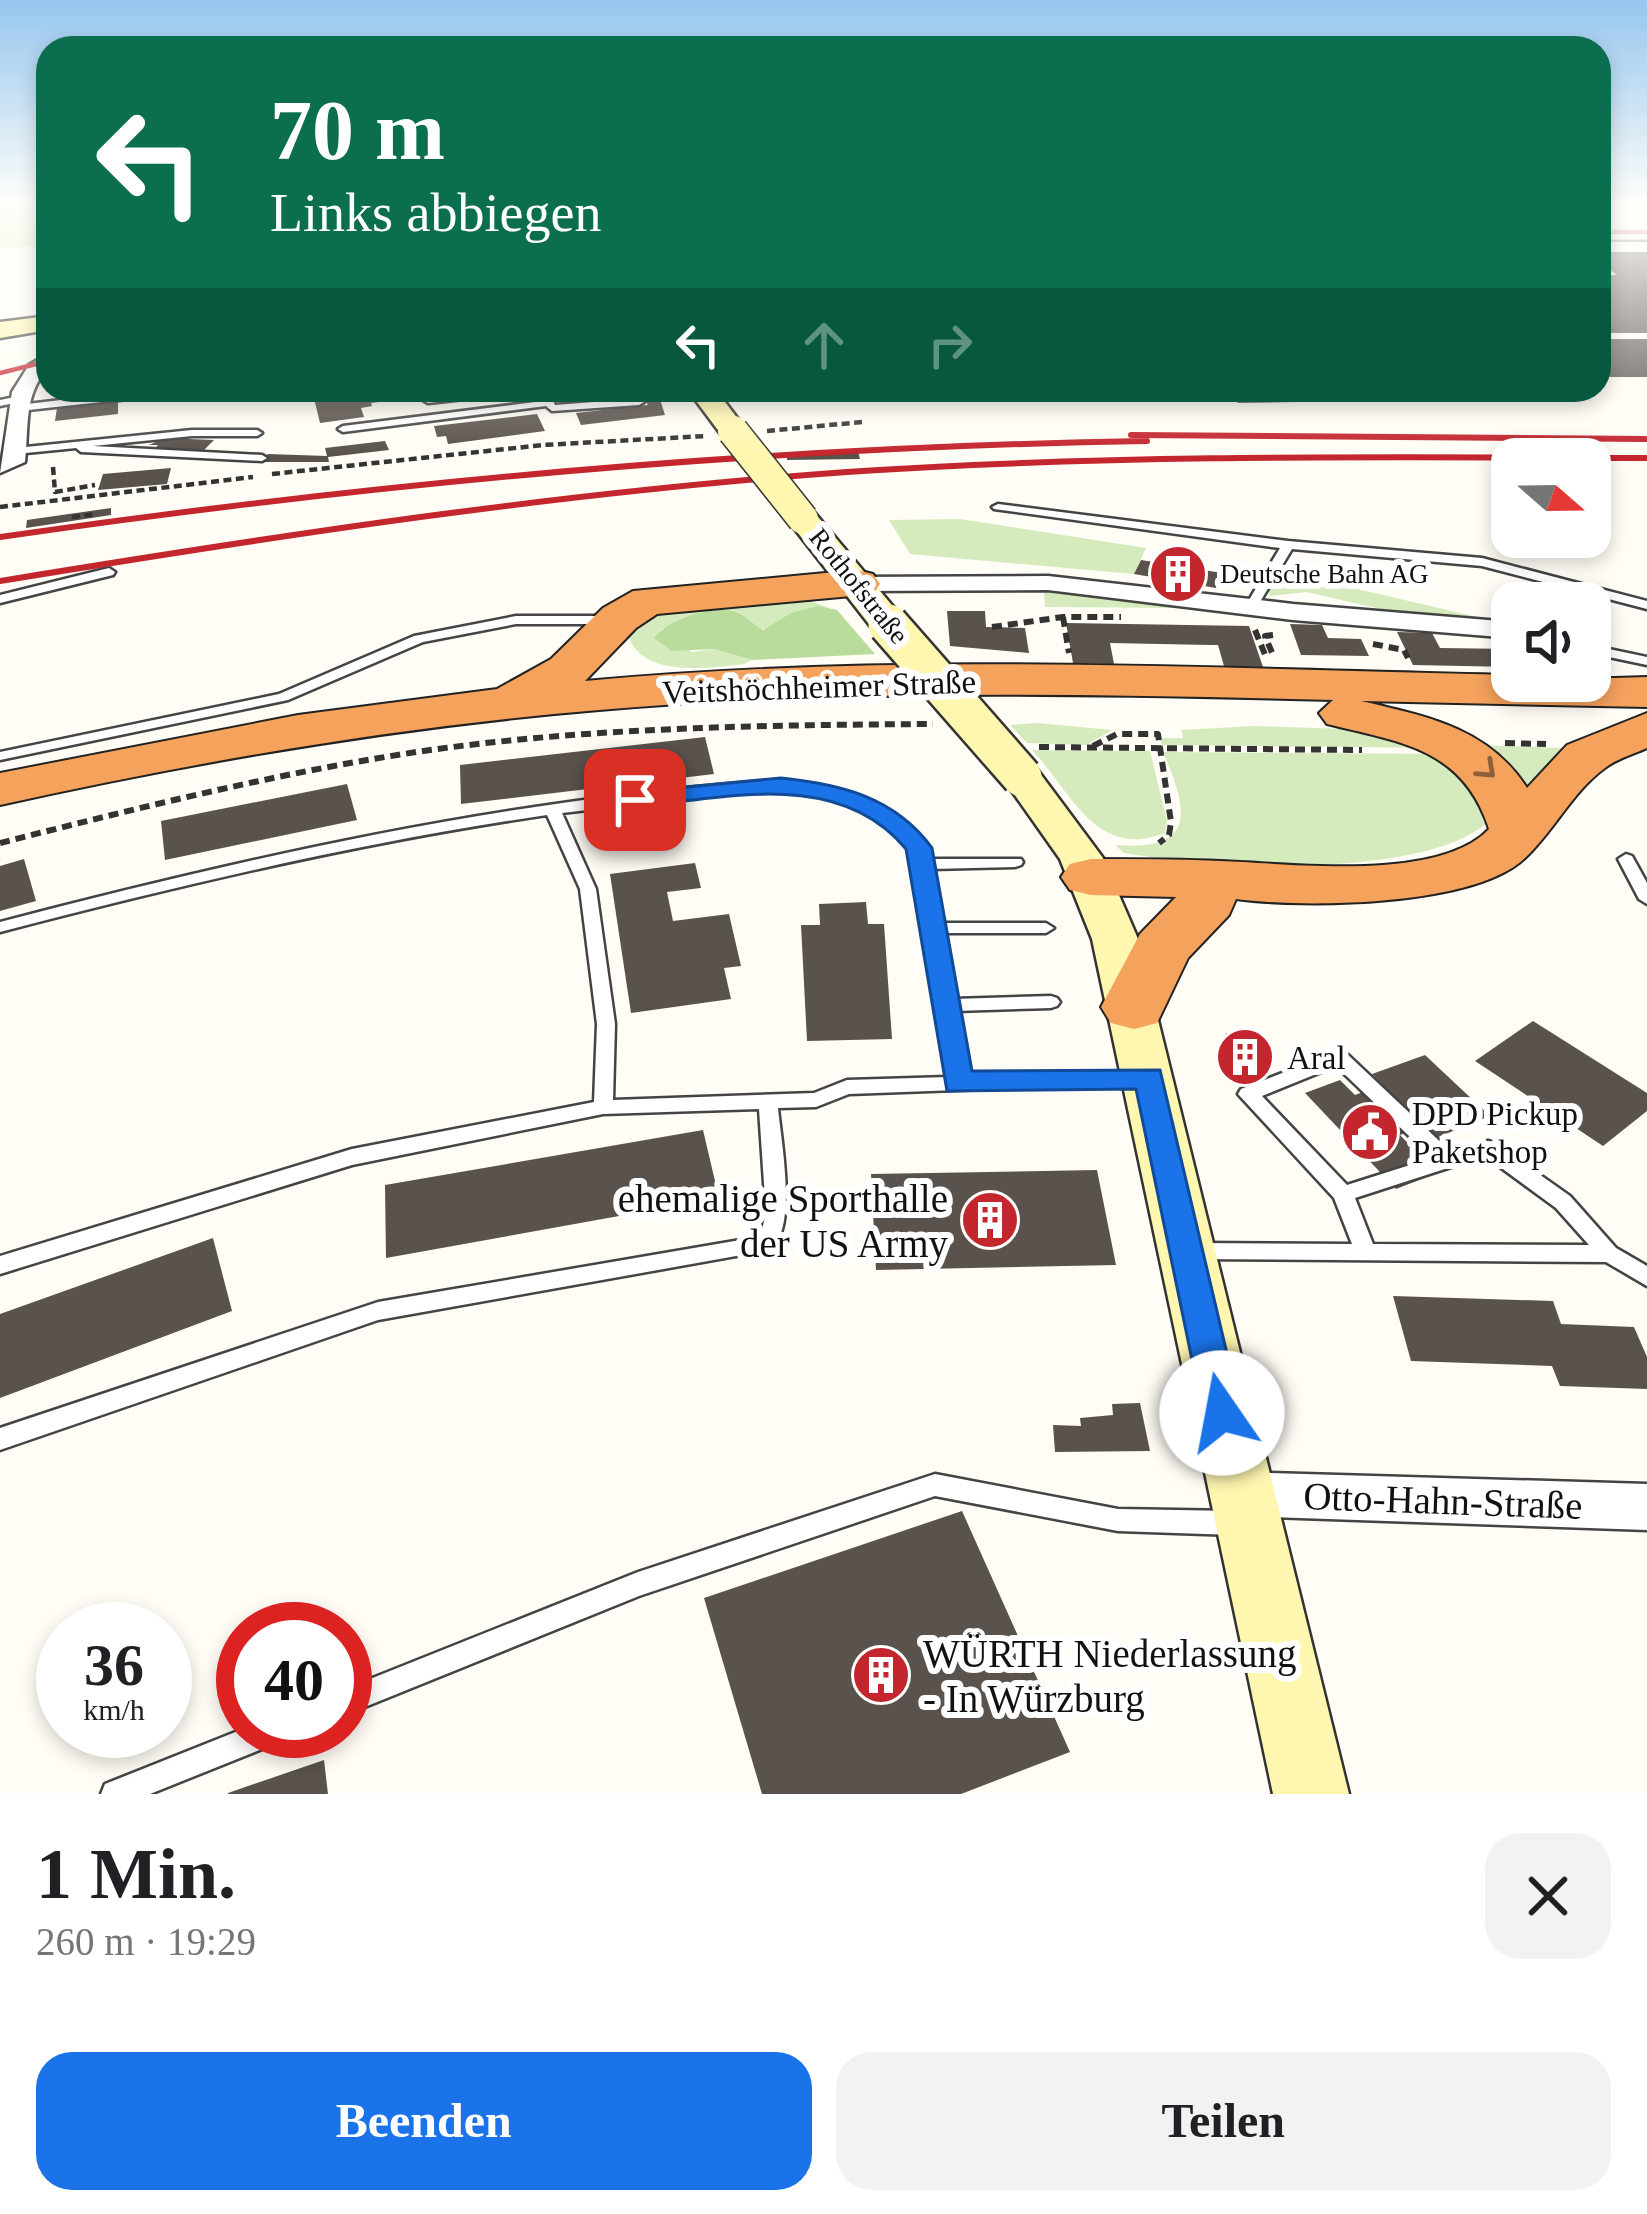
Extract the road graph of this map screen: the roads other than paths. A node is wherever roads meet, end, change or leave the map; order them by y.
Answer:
1 (36, 325) edge
2 (0, 330) edge
3 (36, 374) edge
4 (429, 402) edge
5 (639, 402) edge
6 (711, 402) edge
7 (13, 403) edge
8 (549, 403) joint
9 (435, 417) junction
10 (119, 419) dead end
11 (248, 421) dead end
12 (343, 429) dead end
13 (257, 433) dead end
14 (115, 435) junction
15 (63, 445) junction
16 (11, 457) edge
17 (262, 458) dead end
18 (998, 507) dead end
19 (1288, 544) junction
20 (110, 572) dead end
21 (857, 584) junction
22 (0, 599) edge
23 (1647, 605) edge
24 (1252, 614) junction
25 (610, 624) junction
26 (1491, 628) edge
27 (1611, 658) edge
28 (1647, 661) edge
29 (705, 688) junction
30 (1647, 692) edge
31 (494, 705) junction
32 (1647, 718) edge
33 (1647, 729) edge
34 (1362, 732) junction
35 (0, 756) edge
36 (0, 789) edge
37 (552, 808) junction
38 (0, 814) edge
39 (1518, 832) junction
40 (1625, 859) dead end
41 (1015, 862) dead end
42 (924, 864) junction
43 (1278, 886) junction
44 (1098, 892) junction
45 (1647, 899) edge
46 (1208, 902) junction
47 (0, 927) edge
48 (935, 928) junction
49 (1046, 928) dead end
50 (1051, 1002) dead end
51 (946, 1005) junction
52 (1134, 1007) junction
53 (1149, 1078) junction
54 (958, 1083) junction
55 (768, 1101) junction
56 (603, 1108) junction
57 (1447, 1161) junction
58 (1343, 1194) junction
59 (1187, 1251) junction
60 (1366, 1252) junction
61 (1609, 1254) junction
62 (0, 1265) edge
63 (1647, 1277) edge
64 (0, 1438) edge
65 (1647, 1507) edge
66 (1243, 1509) junction
67 (372, 1691) edge
68 (216, 1753) edge
69 (115, 1794) edge
70 (1311, 1794) edge

1 - 2 main road
3 - 7 street
4 - 9 lane
5 - 8 lane
6 - 21 main road, Rothofstraße, bridge
7 - 16 street
8 - 9 lane
9 - 12 lane
10 - 14 lane
11 - 14 lane
13 - 15 lane
14 - 16 lane
15 - 16 lane
15 - 17 lane
18 - 19 lane
19 - 23 lane
19 - 24 lane
20 - 22 lane
21 - 24 street
21 - 25 highway
21 - 44 main road, Rothofstraße, bridge
24 - 26 street
25 - 29 highway
25 - 31 highway
25 - 35 lane
27 - 28 lane
29 - 30 highway, Veitshöchheimer Straße
29 - 31 highway, Veitshöchheimer Straße
31 - 36 highway, Veitshöchheimer Straße
32 - 34 highway, Veitshöchheimer Straße
33 - 39 highway
34 - 38 highway, Veitshöchheimer Straße
34 -> 39 highway
37 - 42 lane
37 - 47 lane
37 - 56 lane
39 - 43 highway
40 - 45 lane
41 - 42 lane
42 - 48 lane
43 - 44 highway
43 - 46 highway
44 - 46 highway
44 - 52 main road, Rothofstraße
46 - 52 highway
48 - 49 lane
48 - 51 lane
50 - 51 lane
51 - 54 lane
52 - 53 main road, Rothofstraße
53 - 54 lane
53 - 59 main road, Rothofstraße
54 - 55 lane
55 - 56 lane
55 - 64 lane
56 - 62 lane
57 - 58 lane
57 - 58 lane
57 - 61 lane
58 - 60 lane
59 - 60 lane
59 - 66 main road, Rothofstraße
60 - 61 lane
61 - 63 lane
65 - 66 street, Otto-Hahn-Straße
66 - 67 lane
66 - 70 main road, Rothofstraße
68 - 69 lane

